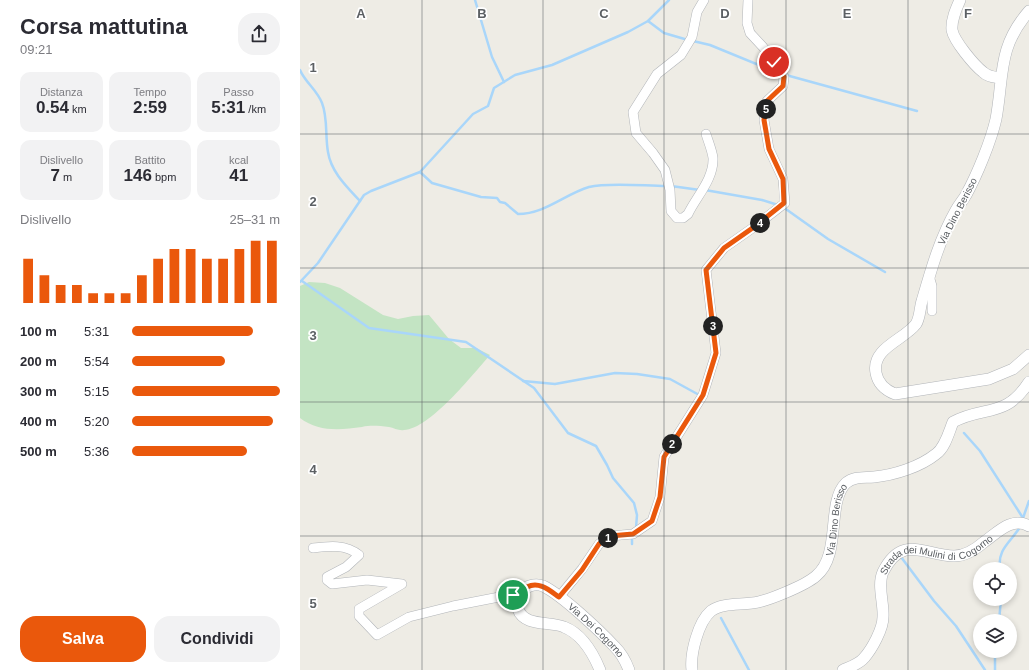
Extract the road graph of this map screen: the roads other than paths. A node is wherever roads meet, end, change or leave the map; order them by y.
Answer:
1 (704, 0) edge
2 (748, 0) edge
3 (960, 0) edge
4 (1029, 12) edge
5 (1000, 78) junction
6 (706, 134) dead end
7 (929, 276) junction
8 (932, 311) dead end
9 (1029, 355) edge
10 (1029, 382) edge
11 (1029, 526) edge
12 (313, 548) dead end
13 (520, 593) junction
14 (559, 597) junction
15 (600, 670) edge
16 (629, 670) edge
17 (692, 670) edge
18 (843, 670) edge

1 - 6 street
2 - 14 street
3 - 5 street
4 - 5 street, Via Dino Berisso
5 - 7 street, Via Dino Berisso
7 - 8 street
7 - 9 street, Via Dino Berisso
10 - 17 street, Via Dino Berisso
11 - 18 street, Strada dei Mulini di Cogorno
12 - 13 street
13 - 14 street, Via Dei Cogorno
13 - 15 street, Via Dei Cogorno
14 - 16 street, Via Dei Cogorno

